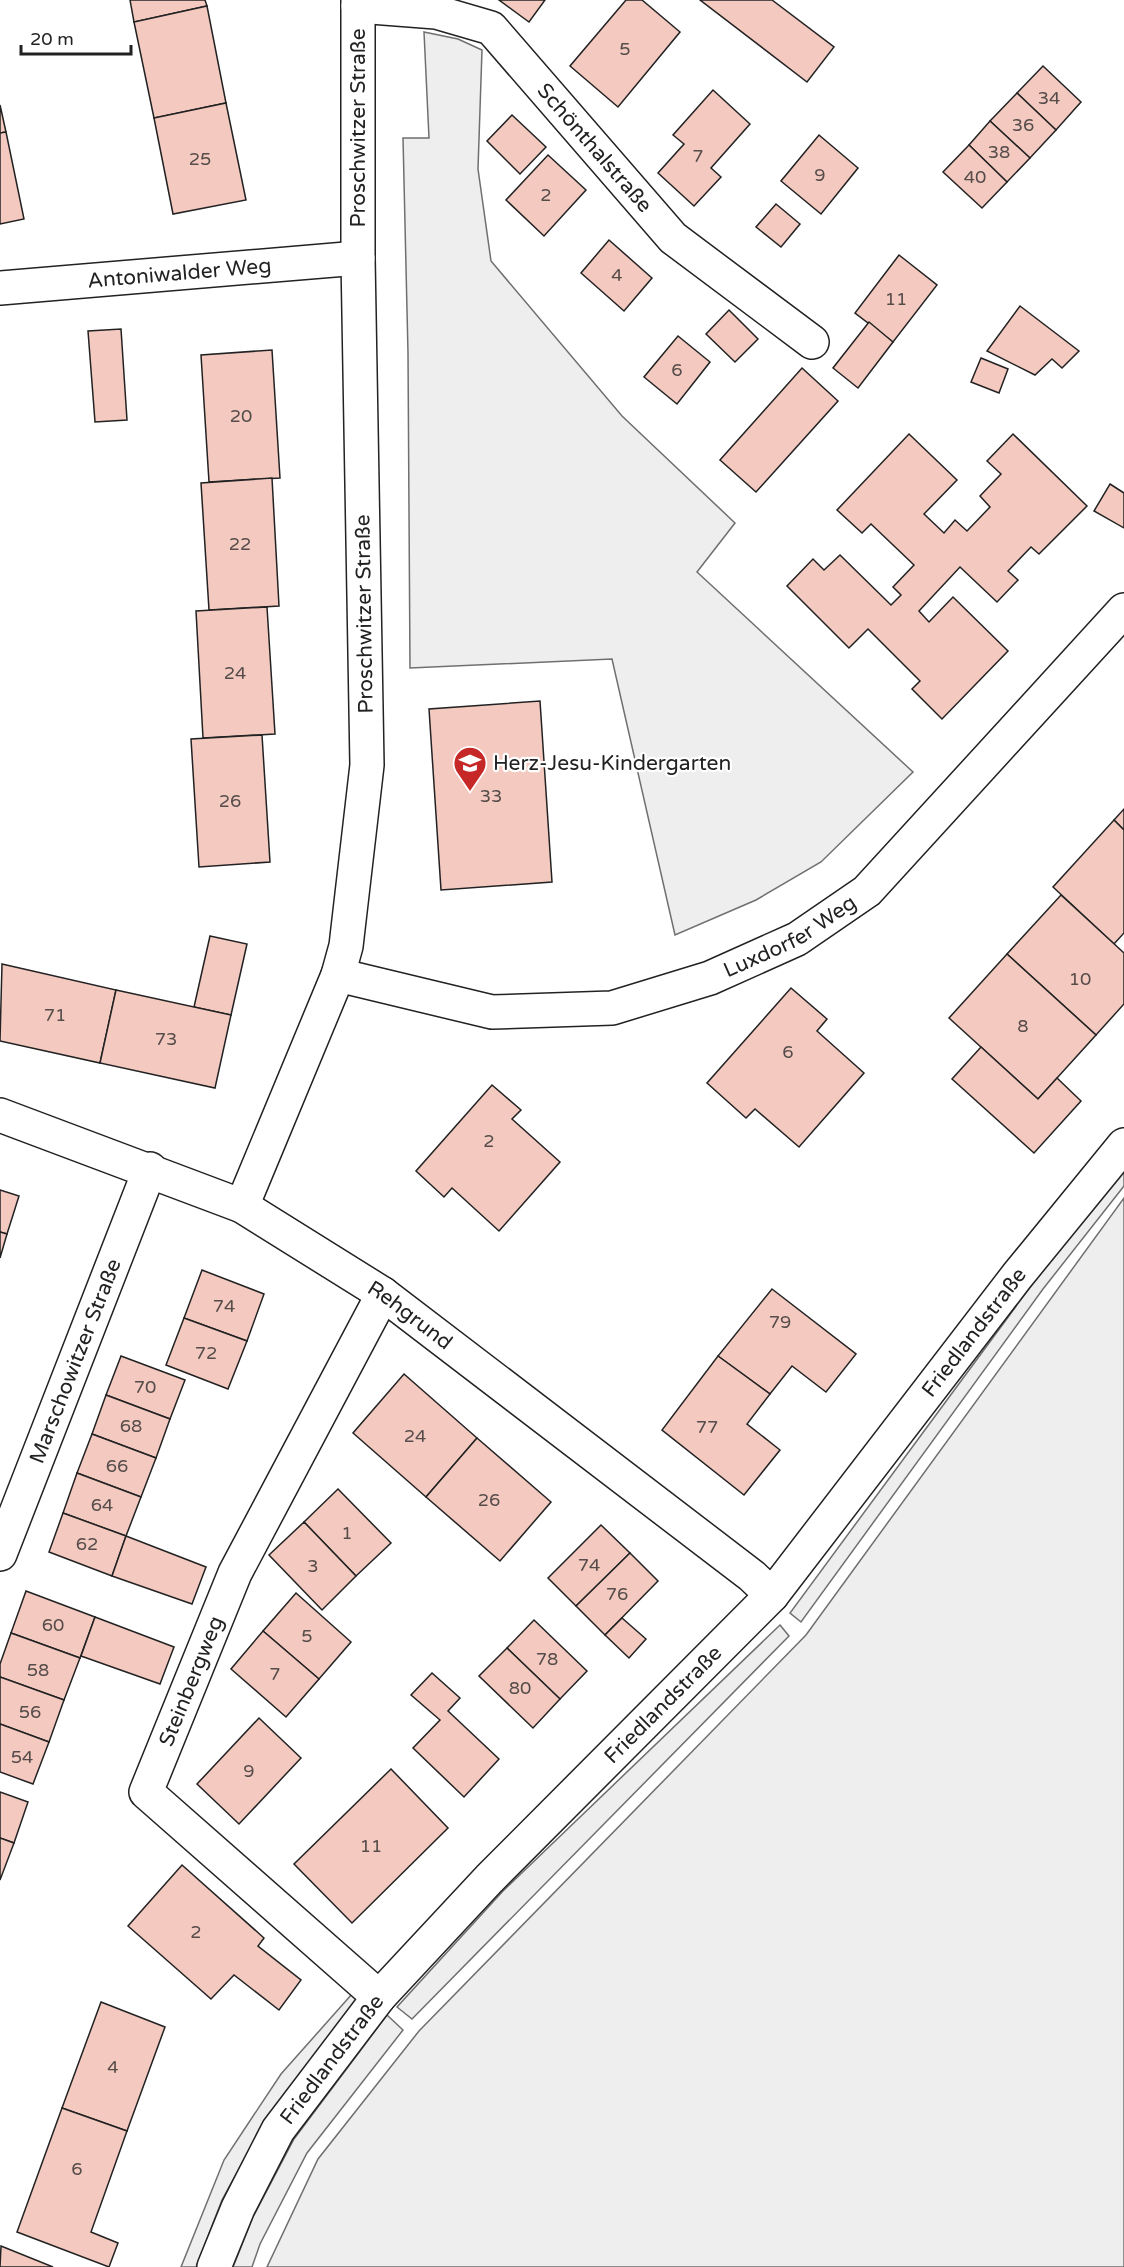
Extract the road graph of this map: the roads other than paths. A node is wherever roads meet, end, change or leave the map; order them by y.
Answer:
1 (358, 3) edge
2 (358, 258) junction
3 (0, 288) edge
4 (812, 342) dead end
5 (1124, 610) edge
6 (338, 975) junction
7 (0, 1115) edge
8 (1124, 1145) edge
9 (150, 1169) junction
10 (242, 1206) junction
11 (383, 1294) junction
12 (0, 1554) edge
13 (772, 1595) junction
14 (379, 1997) junction
15 (214, 2267) edge

1 - 2 street, Proschwitzer Straße
1 - 4 street, Schönthalstraße
2 - 3 street, Antoniwalder Weg
2 - 6 street, Proschwitzer Straße
5 - 6 street, Luxdorfer Weg
6 - 10 street, Proschwitzer Straße
7 - 9 street, Rehgrund
8 - 13 street, Friedlandstraße
9 - 10 street, Rehgrund
9 - 12 street, Marschowitzer Straße
10 - 11 street, Rehgrund
11 - 13 street, Rehgrund
11 - 14 street, Steinbergweg
13 - 14 street, Friedlandstraße
14 - 15 street, Friedlandstraße

